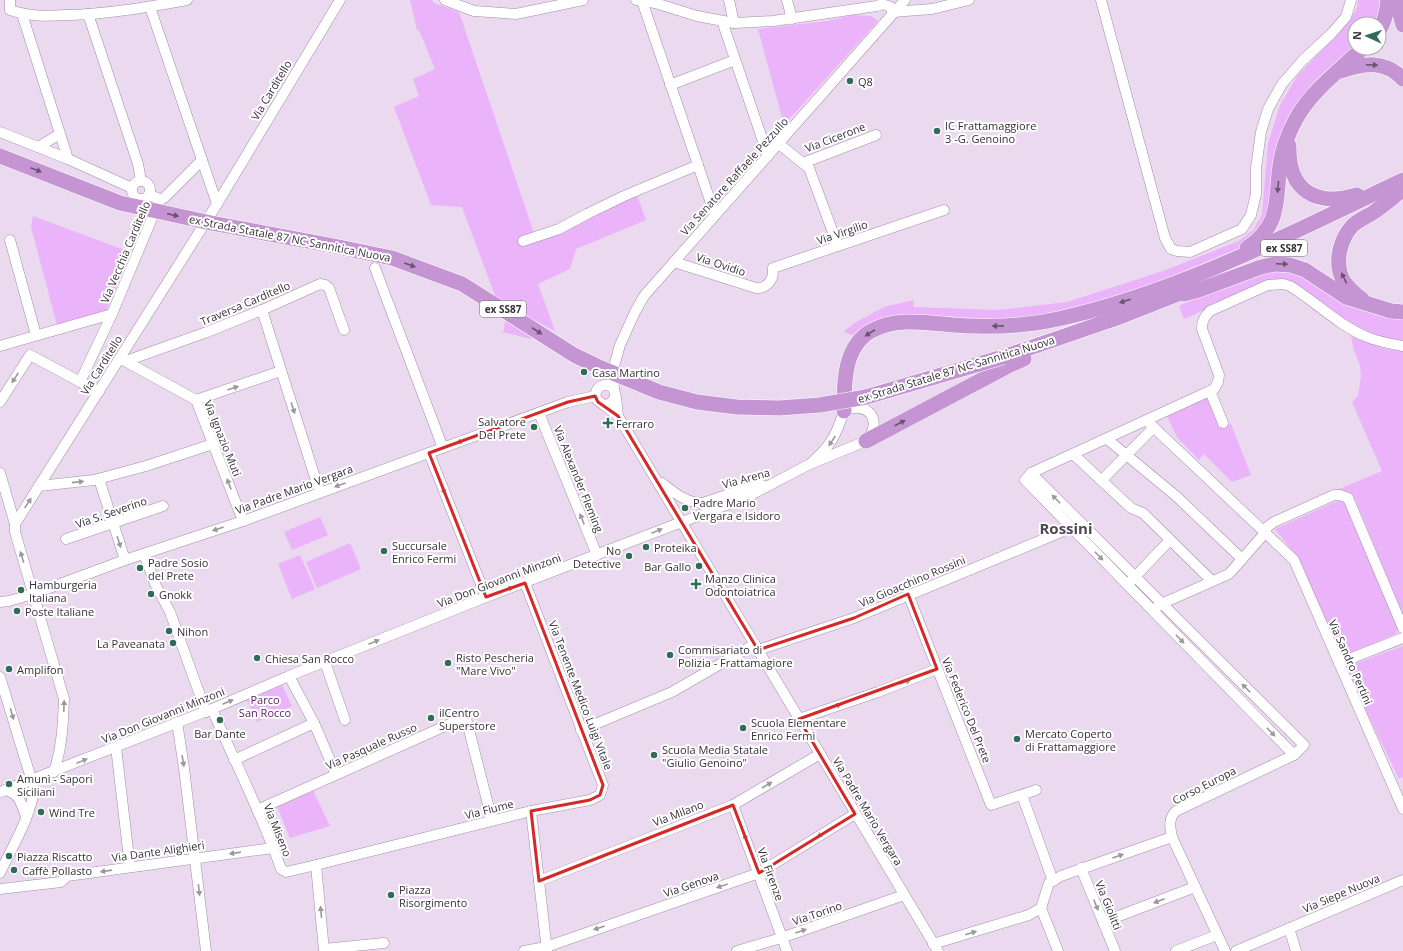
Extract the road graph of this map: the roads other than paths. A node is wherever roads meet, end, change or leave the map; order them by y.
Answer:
1 (10, 0) edge
2 (187, 0) edge
3 (340, 0) edge
4 (445, 0) edge
5 (583, 0) edge
6 (639, 0) edge
7 (728, 0) edge
8 (787, 0) edge
9 (905, 0) edge
10 (969, 0) edge
11 (1101, 0) edge
12 (1351, 0) edge
13 (1388, 0) edge
14 (1396, 0) edge
15 (660, 2) edge
16 (872, 4) edge
17 (145, 5) edge
18 (895, 12) junction
19 (22, 14) junction
20 (88, 14) junction
21 (1385, 16) edge
22 (792, 19) junction
23 (722, 21) junction
24 (734, 23) junction
25 (1403, 25) edge
26 (1355, 56) edge
27 (735, 60) junction
28 (1338, 72) junction
29 (1403, 79) edge
30 (670, 85) junction
31 (0, 132) edge
32 (60, 134) junction
33 (876, 135) dead end
34 (1289, 135) junction
35 (779, 144) junction
36 (38, 147) junction
37 (0, 156) edge
38 (768, 156) junction
39 (68, 159) junction
40 (202, 160) junction
41 (803, 163) junction
42 (698, 165) junction
43 (141, 181) junction
44 (1401, 186) edge
45 (132, 188) junction
46 (149, 195) junction
47 (138, 199) junction
48 (160, 199) junction
49 (217, 204) junction
50 (944, 210) dead end
51 (715, 215) junction
52 (147, 229) junction
53 (10, 240) dead end
54 (523, 241) dead end
55 (838, 246) junction
56 (674, 262) junction
57 (375, 268) dead end
58 (1211, 270) junction
59 (761, 288) joint
60 (1163, 294) junction
61 (1370, 305) junction
62 (262, 310) junction
63 (1403, 312) edge
64 (112, 314) junction
65 (1117, 318) junction
66 (344, 330) dead end
67 (36, 335) junction
68 (0, 346) edge
69 (1403, 346) edge
70 (123, 360) junction
71 (613, 370) junction
72 (281, 371) junction
73 (80, 382) junction
74 (601, 386) junction
75 (1210, 391) junction
76 (99, 392) junction
77 (614, 393) junction
78 (595, 396) junction
79 (196, 400) junction
80 (0, 402) edge
81 (604, 405) junction
82 (844, 411) junction
83 (538, 413) junction
84 (618, 416) junction
85 (1223, 423) dead end
86 (1150, 424) junction
87 (1107, 439) junction
88 (866, 441) junction
89 (213, 444) junction
90 (443, 448) junction
91 (429, 453) junction
92 (1073, 454) junction
93 (1127, 455) junction
94 (810, 464) junction
95 (0, 473) edge
96 (655, 477) junction
97 (99, 479) junction
98 (1102, 480) junction
99 (780, 481) junction
100 (39, 486) junction
101 (320, 493) junction
102 (163, 506) dead end
103 (243, 521) junction
104 (681, 521) junction
105 (113, 523) junction
106 (14, 524) junction
107 (1077, 526) junction
108 (1264, 533) junction
109 (66, 539) dead end
110 (1170, 540) junction
111 (144, 554) junction
112 (597, 555) junction
113 (1242, 558) junction
114 (125, 560) junction
115 (1123, 565) junction
116 (1116, 573) junction
117 (1135, 578) junction
118 (1212, 581) junction
119 (524, 583) junction
120 (1127, 585) junction
121 (33, 594) junction
122 (908, 594) junction
123 (486, 597) junction
124 (0, 602) edge
125 (1161, 604) junction
126 (1153, 611) junction
127 (1403, 628) edge
128 (1403, 638) edge
129 (756, 647) junction
130 (325, 662) junction
131 (1339, 663) junction
132 (937, 669) junction
133 (290, 676) junction
134 (0, 677) edge
135 (209, 710) junction
136 (799, 719) junction
137 (345, 720) dead end
138 (177, 722) junction
139 (314, 724) junction
140 (581, 730) junction
141 (116, 747) junction
142 (820, 754) junction
143 (1294, 754) junction
144 (234, 760) junction
145 (54, 772) junction
146 (336, 774) junction
147 (32, 779) junction
148 (1036, 790) dead end
149 (3, 791) edge
150 (1022, 795) junction
151 (733, 805) junction
152 (1403, 809) edge
153 (257, 810) junction
154 (531, 811) junction
155 (855, 814) junction
156 (26, 816) junction
157 (492, 820) junction
158 (1172, 837) junction
159 (273, 848) junction
160 (196, 858) junction
161 (316, 865) junction
162 (130, 867) junction
163 (1081, 868) junction
164 (0, 873) edge
165 (759, 873) junction
166 (1403, 880) edge
167 (539, 881) junction
168 (1053, 881) junction
169 (1195, 887) junction
170 (0, 889) edge
171 (904, 895) junction
172 (1042, 908) junction
173 (1103, 922) junction
174 (1289, 928) junction
175 (1217, 935) junction
176 (781, 938) junction
177 (384, 943) dead end
178 (936, 947) edge
179 (546, 949) edge
180 (324, 950) edge
181 (206, 951) edge
182 (524, 951) edge
183 (737, 951) edge
184 (787, 951) edge
185 (1058, 951) edge
186 (1115, 951) edge
187 (1176, 951) edge
188 (1225, 951) edge
189 (1236, 951) edge
190 (1296, 951) edge

1 - 19 street
2 - 17 street
3 - 49 street, Via Carditello
4 - 5 street
6 - 15 street
6 - 30 street
7 - 24 street
8 - 22 street
9 - 18 street, Via Senatore Raffaele Pezzullo
10 - 18 street
11 - 12 street
13 - 21 highway
14 - 25 highway
15 - 23 street
16 - 18 street
16 - 22 street
17 - 20 street
17 - 40 street
18 - 35 street, Via Senatore Raffaele Pezzullo
19 - 20 street
19 - 32 street
20 - 43 street
22 - 24 street
23 - 24 street
23 - 27 street
26 - 28 highway
27 - 30 street
27 - 38 street
28 -> 29 highway
28 - 34 highway
30 - 42 street
31 - 36 street
32 - 36 street
32 - 39 street
33 - 41 street, Via Cicerone
34 - 44 highway
34 -> 58 highway
35 - 38 street, Via Senatore Raffaele Pezzullo
35 - 41 street
36 - 39 street
37 -> 65 highway, ex Strada Statale 87 NC Sannitica Nuova / ex SS87, bridge
38 - 51 street, Via Senatore Raffaele Pezzullo
39 - 45 street
40 - 48 street
40 - 49 street
41 - 55 street
42 - 51 street
42 - 54 street
43 - 45 street
43 - 46 street
44 - 58 highway, ex Strada Statale 87 NC Sannitica Nuova / ex SS87
44 - 60 highway, ex Strada Statale 87 NC Sannitica Nuova / ex SS87
61 -> 44 highway
45 - 47 street
46 - 47 street
46 - 48 street
47 - 52 street
48 - 52 street, Via Vecchia Carditello
49 - 70 street, Via Carditello
50 - 55 street, Via Virgilio
51 - 56 street, Via Senatore Raffaele Pezzullo
52 - 64 street, Via Vecchia Carditello
53 - 67 street
55 - 59 street, Via Virgilio
56 - 59 street, Via Ovidio
56 - 71 street, Via Senatore Raffaele Pezzullo
57 - 90 street
58 - 60 highway, ex Strada Statale 87 NC Sannitica Nuova / ex SS87
60 -> 61 highway
60 - 65 highway, ex Strada Statale 87 NC Sannitica Nuova / ex SS87
60 -> 82 highway
61 - 63 highway
62 - 66 street, Traversa Carditello
62 - 70 street, Traversa Carditello
62 - 72 street
64 - 67 street, Via Vecchia Carditello
64 - 73 street, Via Vecchia Carditello
88 -> 65 highway
67 - 68 street, Via Vecchia Carditello
69 - 75 street
70 - 76 street, Via Carditello
70 - 79 street, Via Ignazio Muti
71 - 74 street, Via Senatore Raffaele Pezzullo
71 - 77 street, Via Senatore Raffaele Pezzullo
79 -> 72 street
72 -> 101 street
73 - 76 street
73 -> 80 street
74 - 77 street
74 - 78 street
75 - 85 street
75 - 86 street
76 - 100 street, Via Carditello
77 - 81 street
77 - 84 street, Via Padre Mario Vergara
78 - 81 street
78 - 83 street, Via Padre Mario Vergara
79 - 89 street, Via Ignazio Muti
81 - 84 street, Via Padre Mario Vergara
82 - 88 street
82 -> 94 street
83 -> 90 street, Via Padre Mario Vergara
112 -> 83 street, Via Alexander Fleming
84 - 96 street, Via Padre Mario Vergara
86 - 87 street
86 - 93 street
86 - 108 street
87 - 92 street
87 - 93 street
88 - 94 street
89 - 97 street
103 -> 89 street, Via Ignazio Muti
90 - 91 street, Via Padre Mario Vergara
91 -> 101 street, Via Padre Mario Vergara
91 -> 123 street
92 - 98 street
92 - 107 street
93 - 98 street
93 - 113 street
94 - 99 street, Via Arena
95 - 106 street
96 - 99 street, Via Arena
96 - 104 street, Via Padre Mario Vergara
100 -> 97 street
97 - 105 street
98 - 110 street
99 - 104 street, Via Arena
106 -> 100 street, Via Carditello
101 - 103 street, Via Padre Mario Vergara
102 - 105 street, Via S. Severino
103 -> 111 street, Via Padre Mario Vergara
112 -> 104 street, Via Don Giovanni Minzoni
104 - 129 street, Via Padre Mario Vergara
105 - 109 street, Via S. Severino
105 -> 114 street
121 -> 106 street
107 - 115 street
107 -> 116 street
107 - 122 street, Via Gioacchino Rossini
108 - 113 street
108 - 127 street
108 - 131 street, Via Sandro Pertini
110 - 117 street
110 - 118 street
111 - 114 street, Via Padre Mario Vergara
111 - 135 street, Via Miseno
112 - 119 street, Via Don Giovanni Minzoni
113 - 118 street
114 - 121 street, Via Padre Mario Vergara
115 - 116 street
115 - 117 street
116 - 120 street
117 - 120 street
117 - 125 street
118 - 125 street
123 -> 119 street, Via Don Giovanni Minzoni
119 - 140 street, Via Tenente Medico Luigi Vitale
120 - 126 street
121 - 124 street, Via Padre Mario Vergara
145 -> 121 street
122 - 129 street, Via Gioacchino Rossini
122 - 132 street, Via Federico Del Prete
130 -> 123 street, Via Don Giovanni Minzoni
125 - 126 street
143 -> 125 street, Corso Europa
126 -> 143 street
128 - 131 street
129 - 136 street, Via Padre Mario Vergara
129 - 140 street, Via Gioacchino Rossini
130 - 133 street, Via Don Giovanni Minzoni
130 - 137 street
131 - 152 street, Via Sandro Pertini
136 -> 132 street
132 - 150 street, Via Federico Del Prete
135 -> 133 street, Via Don Giovanni Minzoni
133 - 139 street
134 -> 147 street
135 - 138 street, Via Don Giovanni Minzoni
135 - 144 street, Via Miseno
136 - 142 street, Via Padre Mario Vergara
138 - 141 street, Via Don Giovanni Minzoni
138 -> 160 street
139 - 144 street
139 - 146 street
140 - 154 street, Via Tenente Medico Luigi Vitale
145 -> 141 street, Via Don Giovanni Minzoni
141 - 162 street
151 -> 142 street, Via Milano
142 - 155 street, Via Padre Mario Vergara
143 - 158 street, Corso Europa
144 - 153 street, Via Miseno
145 - 147 street, Via Don Giovanni Minzoni
146 - 153 street, Via Pasquale Russo
146 - 157 street, Via Pasquale Russo
147 - 149 street
147 - 156 street
148 - 150 street
149 - 156 street
150 - 168 street
165 -> 151 street, Via Firenze
151 - 167 street, Via Milano
153 - 159 street, Via Miseno
154 - 157 street, Via Fiume
154 - 167 street
155 -> 165 street, Via Genova
155 - 171 street, Via Padre Mario Vergara
156 - 164 street
157 - 161 street, Via Fiume
163 -> 158 street
158 - 169 street, Corso Europa
159 -> 160 street, Via Dante Alighieri
159 - 161 street, Via Miseno
160 - 162 street, Via Dante Alighieri
160 -> 181 street
180 -> 161 street
162 -> 170 street, Via Dante Alighieri
163 - 168 street
163 -> 173 street, Via Giolitti
165 - 176 street, Via Firenze
165 -> 179 street, Via Genova
166 - 174 street, Via Siepe Nuova
167 - 179 street
168 - 172 street
169 -> 173 street
169 - 175 street, Corso Europa
176 -> 171 street, Via Torino
171 - 178 street, Via Padre Mario Vergara
178 -> 172 street
172 - 185 street
173 - 186 street, Via Giolitti
174 - 189 street, Via Siepe Nuova
174 - 190 street
175 - 187 street
175 - 188 street, Corso Europa
176 - 183 street, Via Torino
176 - 184 street, Via Firenze
177 - 180 street
179 - 182 street, Via Genova

